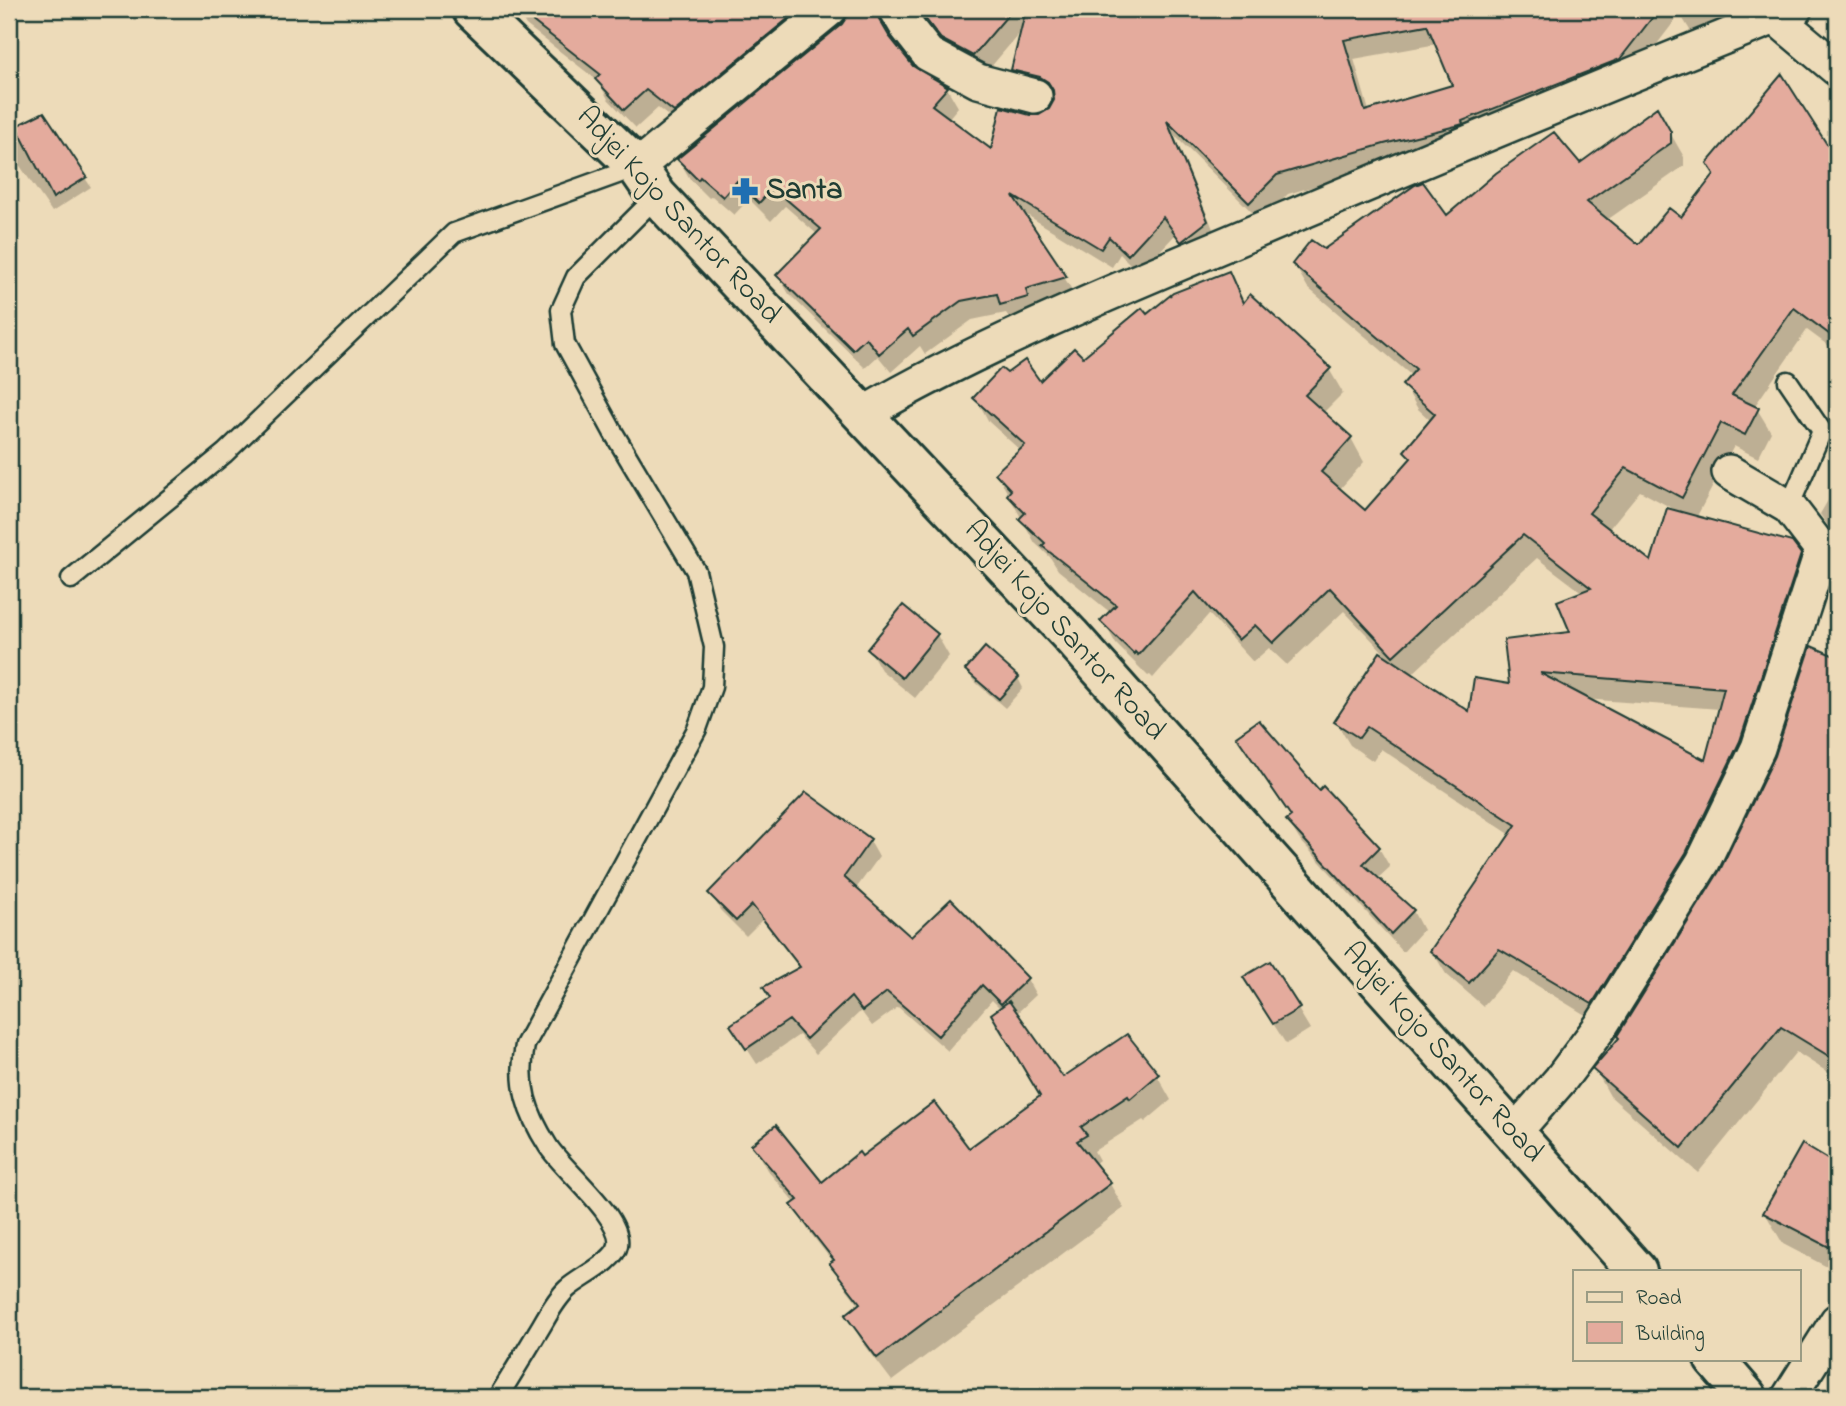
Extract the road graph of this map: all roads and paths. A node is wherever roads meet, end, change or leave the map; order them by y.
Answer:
1 (472, 9) edge
2 (830, 9) edge
3 (896, 9) edge
4 (1785, 13) edge
5 (1837, 69) edge
6 (1035, 96) dead end
7 (647, 181) junction
8 (1788, 381) dead end
9 (863, 414) junction
10 (1730, 472) dead end
11 (1789, 507) junction
12 (1830, 555) edge
13 (71, 579) dead end
14 (1514, 1133) junction
15 (1636, 1270) edge
16 (1837, 1321) edge
17 (1715, 1360) edge
18 (498, 1397) edge
19 (1747, 1397) edge
20 (1789, 1397) edge

1 - 7 street, Adjei Kojo Santor Road
2 - 7 street
3 - 6 street
4 - 5 street
4 - 9 street
7 - 9 street, Adjei Kojo Santor Road
7 - 13 lane
7 - 18 lane
8 - 11 lane
9 - 14 street, Adjei Kojo Santor Road
10 - 11 street
11 - 12 street
12 - 14 street
14 - 15 street, Adjei Kojo Santor Road
16 - 20 street
17 - 19 street

